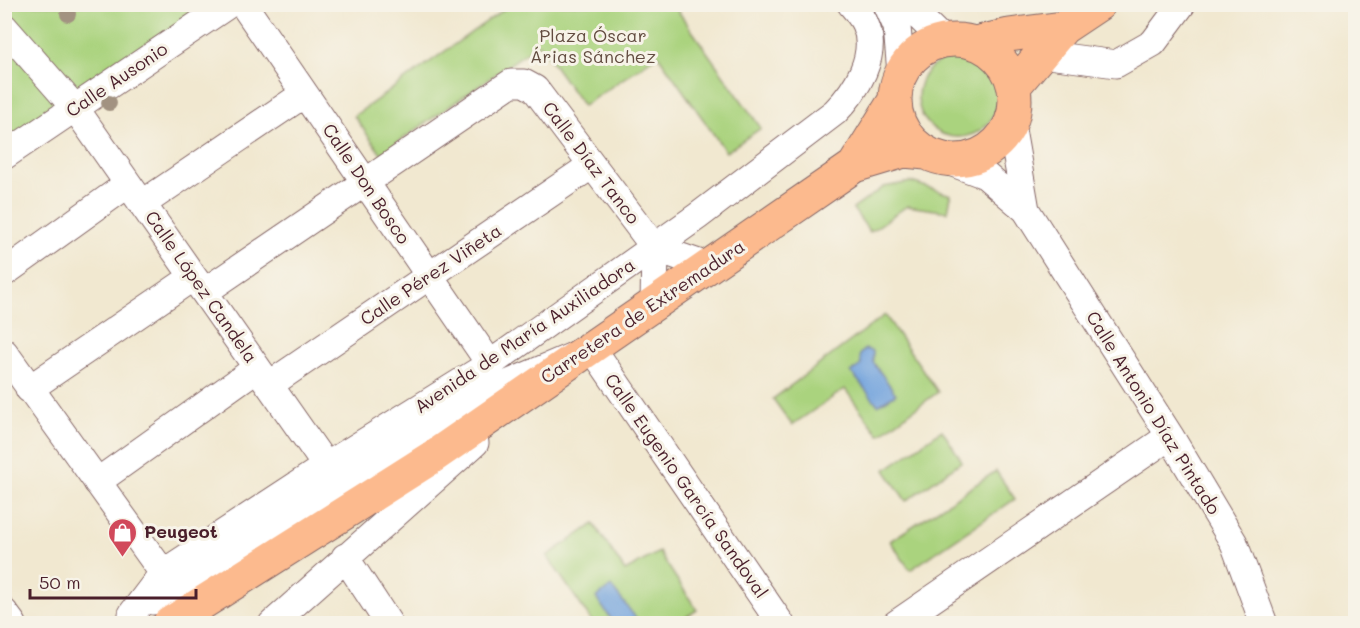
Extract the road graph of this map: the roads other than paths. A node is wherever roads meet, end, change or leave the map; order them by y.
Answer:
1 (229, 4) edge
2 (243, 4) edge
3 (851, 4) edge
4 (887, 4) edge
5 (906, 4) edge
6 (1100, 4) edge
7 (1182, 4) edge
8 (4, 27) edge
9 (1063, 28) junction
10 (959, 41) junction
11 (1041, 54) junction
12 (1015, 85) junction
13 (898, 87) junction
14 (304, 94) junction
15 (75, 108) junction
16 (1011, 124) junction
17 (4, 156) edge
18 (936, 157) junction
19 (592, 165) junction
20 (854, 166) junction
21 (365, 183) junction
22 (135, 194) junction
23 (1026, 210) junction
24 (655, 248) junction
25 (710, 267) junction
26 (4, 273) edge
27 (429, 276) junction
28 (199, 284) junction
29 (654, 305) junction
30 (591, 348) junction
31 (4, 352) edge
32 (490, 364) junction
33 (556, 371) junction
34 (263, 376) junction
35 (29, 389) junction
36 (1170, 436) junction
37 (431, 458) junction
38 (326, 466) junction
39 (97, 482) junction
40 (345, 557) junction
41 (163, 573) junction
42 (4, 612) edge
43 (124, 619) edge
44 (13, 624) edge
45 (169, 624) edge
46 (211, 624) edge
47 (272, 624) edge
48 (389, 624) edge
49 (781, 624) edge
50 (896, 624) edge
51 (1263, 624) edge

1 - 15 street, Calle Ausonio
2 - 14 street, Calle Don Bosco
3 - 24 street, Avenida de María Auxiliadora
4 - 13 street
5 - 10 street
6 - 9 highway, Carretera de Extremadura
7 - 11 street
8 - 15 street, Calle López Candela
9 - 10 highway, Carretera de Extremadura
9 - 11 highway, Carretera de Extremadura
10 - 12 highway
10 - 13 highway, Carretera de Extremadura
11 - 12 highway, Carretera de Extremadura
12 - 16 highway
13 - 18 highway
13 - 20 highway, Carretera de Extremadura
14 - 21 street, Calle Don Bosco
14 - 22 street
15 - 17 street, Calle Ausonio
15 - 22 street, Calle López Candela
16 - 18 highway, Carretera de Extremadura
16 - 23 street, Calle Antonio Díaz Pintado
18 - 20 highway, Carretera de Extremadura
18 - 23 street, Calle Antonio Díaz Pintado
19 - 21 street, Calle Díaz Tanco
19 - 24 street, Calle Díaz Tanco
19 - 27 street, Calle Pérez Viñeta
20 - 25 highway, Carretera de Extremadura
21 - 27 street, Calle Don Bosco
21 - 28 street
22 - 26 street
22 - 28 street, Calle López Candela
23 - 36 street, Calle Antonio Díaz Pintado
24 - 25 street
24 - 29 street
24 - 32 street, Avenida de María Auxiliadora
25 - 29 highway, Carretera de Extremadura
27 - 32 street, Calle Don Bosco
27 - 34 street, Calle Pérez Viñeta
28 - 34 street, Calle López Candela
28 - 35 street
29 - 30 highway, Carretera de Extremadura
30 - 33 highway, Carretera de Extremadura
30 - 43 street
30 - 49 street, Calle Eugenio García Sandoval
31 - 35 street
32 - 38 street, Avenida de María Auxiliadora
33 - 37 highway, Carretera de Extremadura
33 - 40 street
34 - 38 street, Calle López Candela
34 - 39 street, Calle Pérez Viñeta
35 - 39 street
36 - 50 street
36 - 51 street, Calle Antonio Díaz Pintado
37 - 45 highway, Carretera de Extremadura
37 - 46 highway, Carretera de Extremadura
38 - 41 street, Avenida de María Auxiliadora
39 - 41 street
40 - 47 street
40 - 48 street
41 - 43 street, Avenida de María Auxiliadora
42 - 44 street

